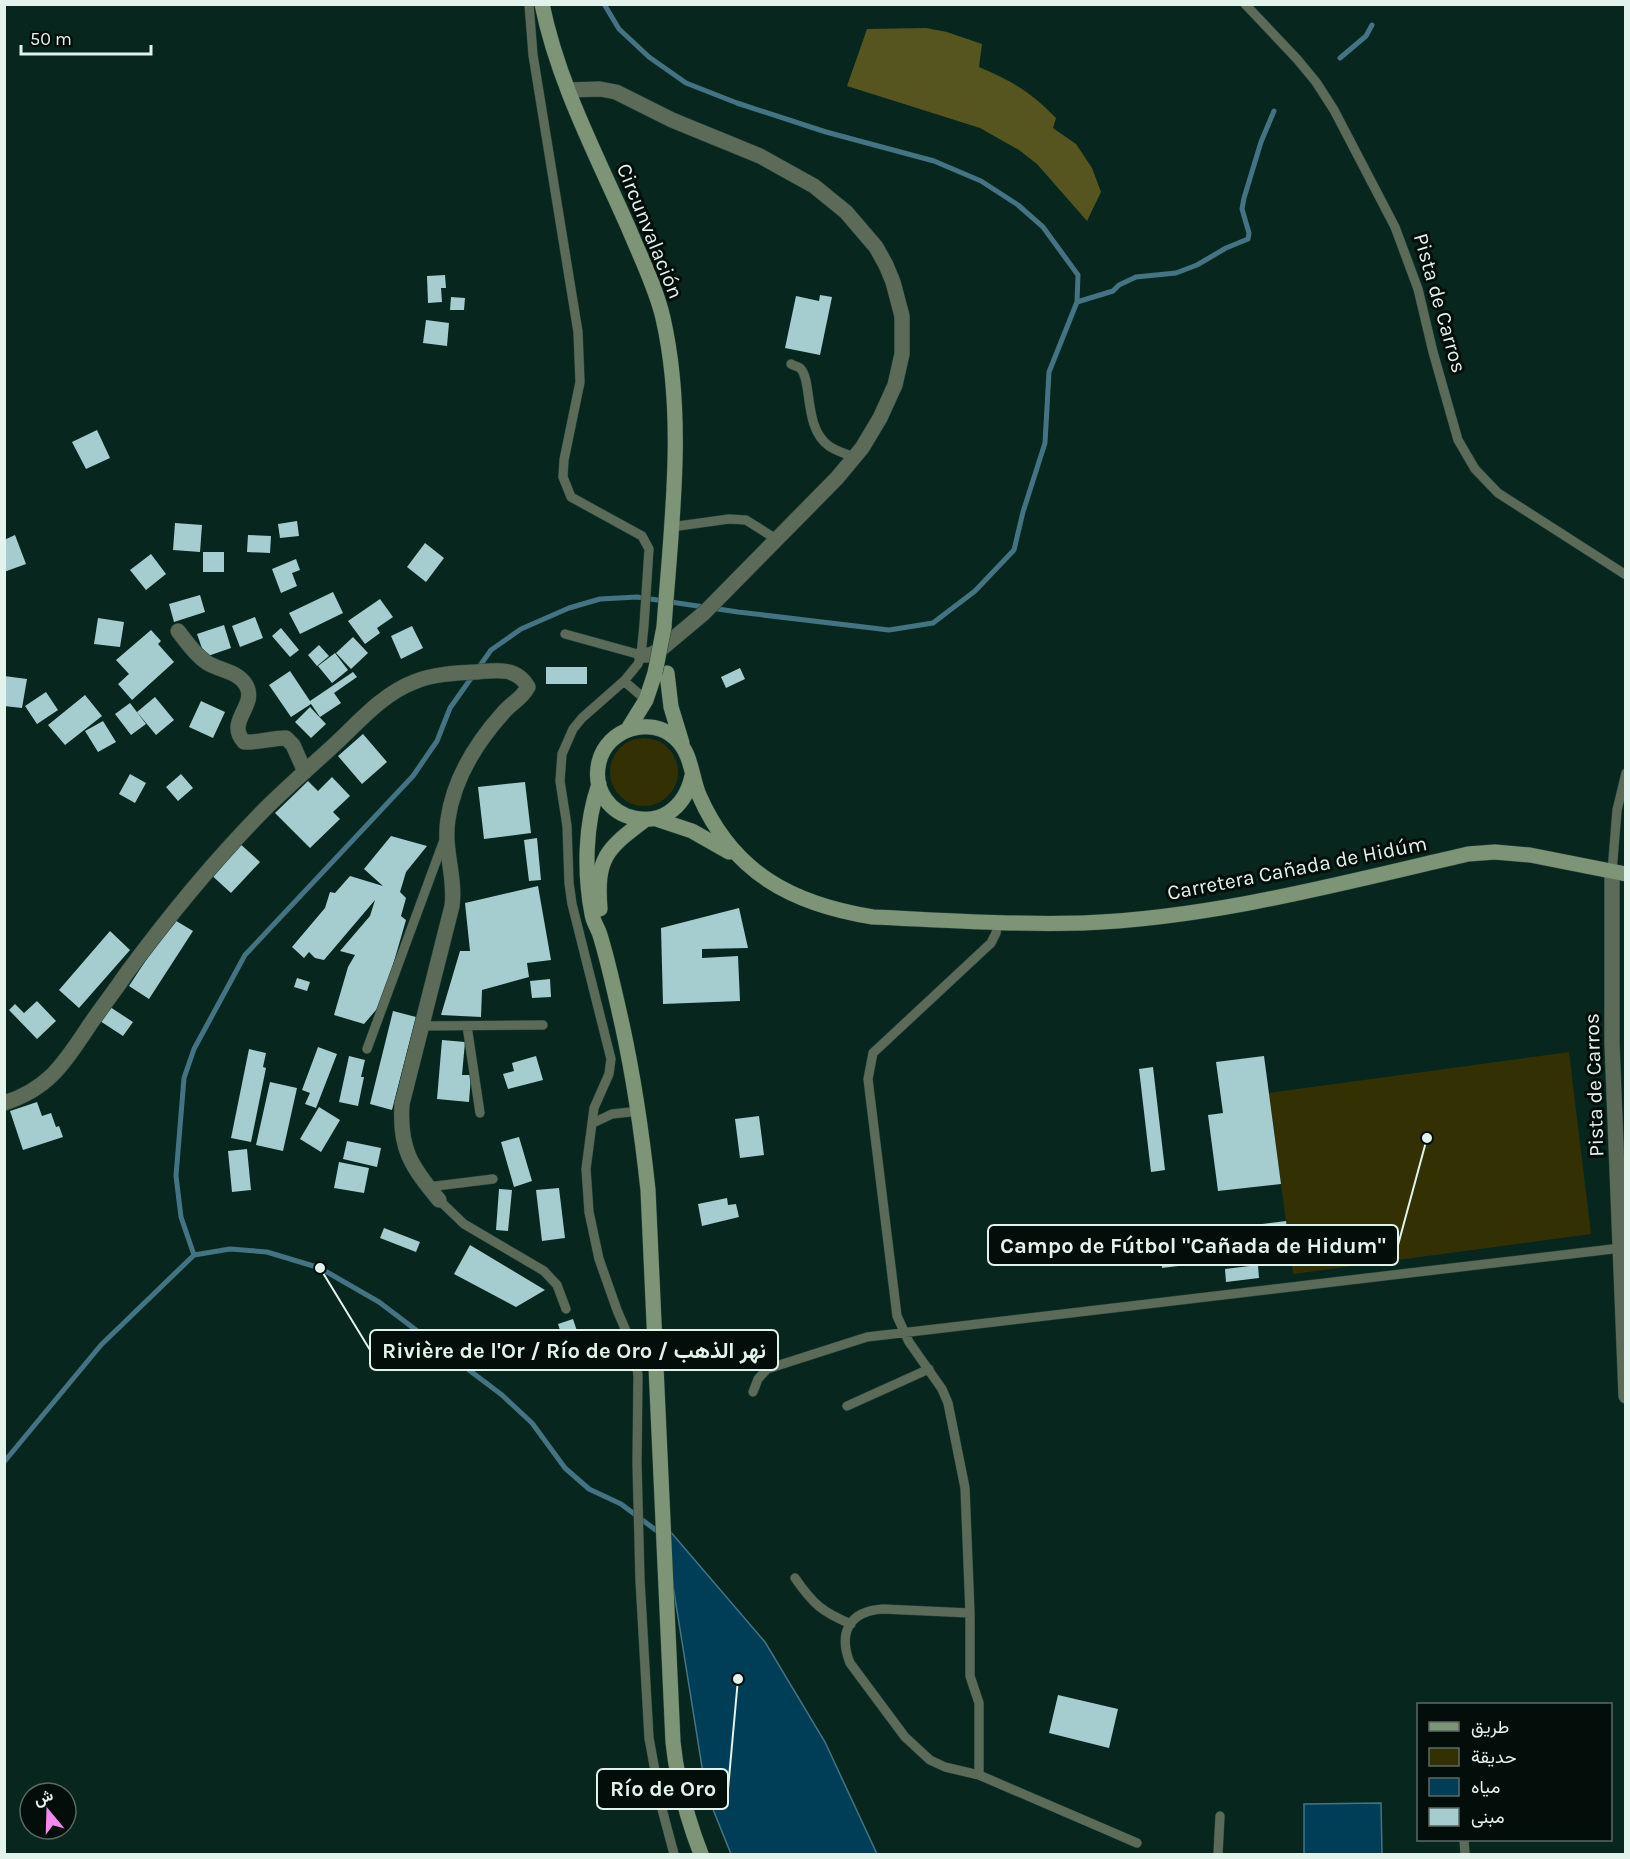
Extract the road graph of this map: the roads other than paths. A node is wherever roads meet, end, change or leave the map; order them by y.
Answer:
1 (530, 4) edge
2 (542, 4) edge
3 (1245, 4) edge
4 (568, 90) junction
5 (791, 364) dead end
6 (855, 458) junction
7 (671, 532) junction
8 (776, 539) junction
9 (1626, 575) edge
10 (644, 626) junction
11 (664, 627) junction
12 (178, 630) dead end
13 (565, 634) dead end
14 (641, 656) junction
15 (661, 673) junction
16 (624, 681) junction
17 (646, 700) junction
18 (628, 729) junction
19 (683, 746) junction
20 (304, 772) junction
21 (1626, 773) edge
22 (692, 776) junction
23 (599, 783) junction
24 (650, 819) junction
25 (447, 834) junction
26 (737, 856) junction
27 (1619, 873) edge
28 (998, 922) junction
29 (600, 933) junction
30 (543, 1025) dead end
31 (422, 1026) junction
32 (467, 1026) junction
33 (367, 1049) dead end
34 (4, 1103) edge
35 (639, 1112) junction
36 (480, 1113) dead end
37 (593, 1123) junction
38 (493, 1179) dead end
39 (428, 1186) junction
40 (439, 1200) joint
41 (1621, 1248) junction
42 (566, 1309) dead end
43 (903, 1332) junction
44 (929, 1369) junction
45 (753, 1392) dead end
46 (1626, 1396) edge
47 (847, 1406) dead end
48 (795, 1578) dead end
49 (970, 1613) junction
50 (851, 1624) junction
51 (979, 1775) junction
52 (1220, 1816) dead end
53 (1137, 1843) dead end
54 (674, 1854) edge
55 (701, 1854) edge
56 (1218, 1854) edge

1 - 10 lane
2 - 4 main road, Circunvalación
3 - 9 lane, Pista de Carros
4 - 6 street
4 - 7 main road, Circunvalación
5 - 6 lane
6 - 8 street
7 - 8 lane
7 - 11 main road, Circunvalación
8 - 14 street
10 - 11 lane
10 - 14 lane
11 - 15 main road, Circunvalación, bridge
12 - 20 street
13 - 14 lane
14 - 16 lane
15 - 17 main road
15 - 19 main road
16 - 17 lane
16 - 37 lane
17 - 18 main road
18 - 19 main road
18 - 23 main road
19 - 22 main road
20 - 25 street
20 - 34 street
21 - 27 lane, Pista de Carros
22 - 24 main road
22 - 26 main road
23 - 24 main road
23 - 29 main road
24 - 26 main road
24 - 29 main road
25 - 31 street
25 - 33 lane
26 - 28 main road, Carretera Cañada de Hidúm
27 - 28 main road, Carretera Cañada de Hidúm
27 - 41 street, Pista de Carros
28 - 43 lane
29 - 35 main road
30 - 32 lane
31 - 32 lane
31 - 39 street
32 - 36 lane
35 - 37 lane
35 - 55 main road
37 - 54 lane
38 - 39 lane
39 - 40 street
40 - 42 lane
41 - 43 lane
41 - 46 street, Pista de Carros
43 - 44 lane
43 - 45 lane
44 - 47 lane
44 - 49 lane
48 - 50 lane
49 - 50 lane
49 - 51 lane
50 - 51 lane
51 - 53 lane
52 - 56 lane

